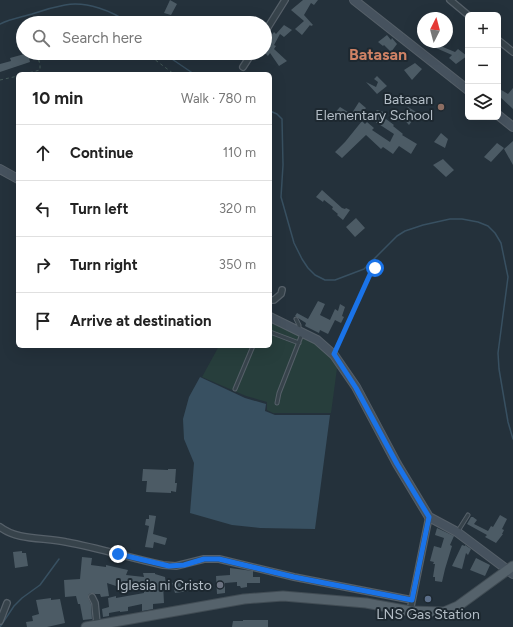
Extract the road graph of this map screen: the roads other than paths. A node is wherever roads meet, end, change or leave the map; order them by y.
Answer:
1 (285, 0) edge
2 (354, 0) edge
3 (450, 0) edge
4 (465, 12) edge
5 (272, 21) edge
6 (501, 42) edge
7 (513, 52) edge
8 (248, 60) edge
9 (243, 67) dead end
10 (465, 88) edge
11 (501, 117) edge
12 (513, 127) edge
13 (0, 169) edge
14 (16, 178) edge
15 (282, 290) dead end
16 (272, 300) edge
17 (272, 318) edge
18 (296, 319) dead end
19 (301, 332) junction
20 (272, 333) edge
21 (299, 342) junction
22 (252, 348) edge
23 (235, 389) dead end
24 (277, 403) dead end
25 (468, 515) dead end
26 (429, 517) junction
27 (0, 527) edge
28 (457, 532) junction
29 (511, 570) edge
30 (92, 597) dead end
31 (412, 600) junction
32 (7, 603) dead end
33 (410, 611) junction
34 (0, 621) edge
35 (97, 624) junction
36 (86, 627) edge

1 - 5 street
2 - 10 street
3 - 4 street
6 - 7 street
8 - 9 street
11 - 12 street
13 - 14 street
15 - 16 street
17 - 19 street
18 - 19 lane
19 - 21 lane
19 - 26 street
20 - 21 lane
21 - 24 lane
22 - 23 lane
25 - 28 lane
26 - 28 street
26 - 31 street
27 - 31 street
28 - 29 street
29 - 33 main road
30 - 35 street
31 - 33 street
32 - 34 street
33 - 35 main road
35 - 36 main road

